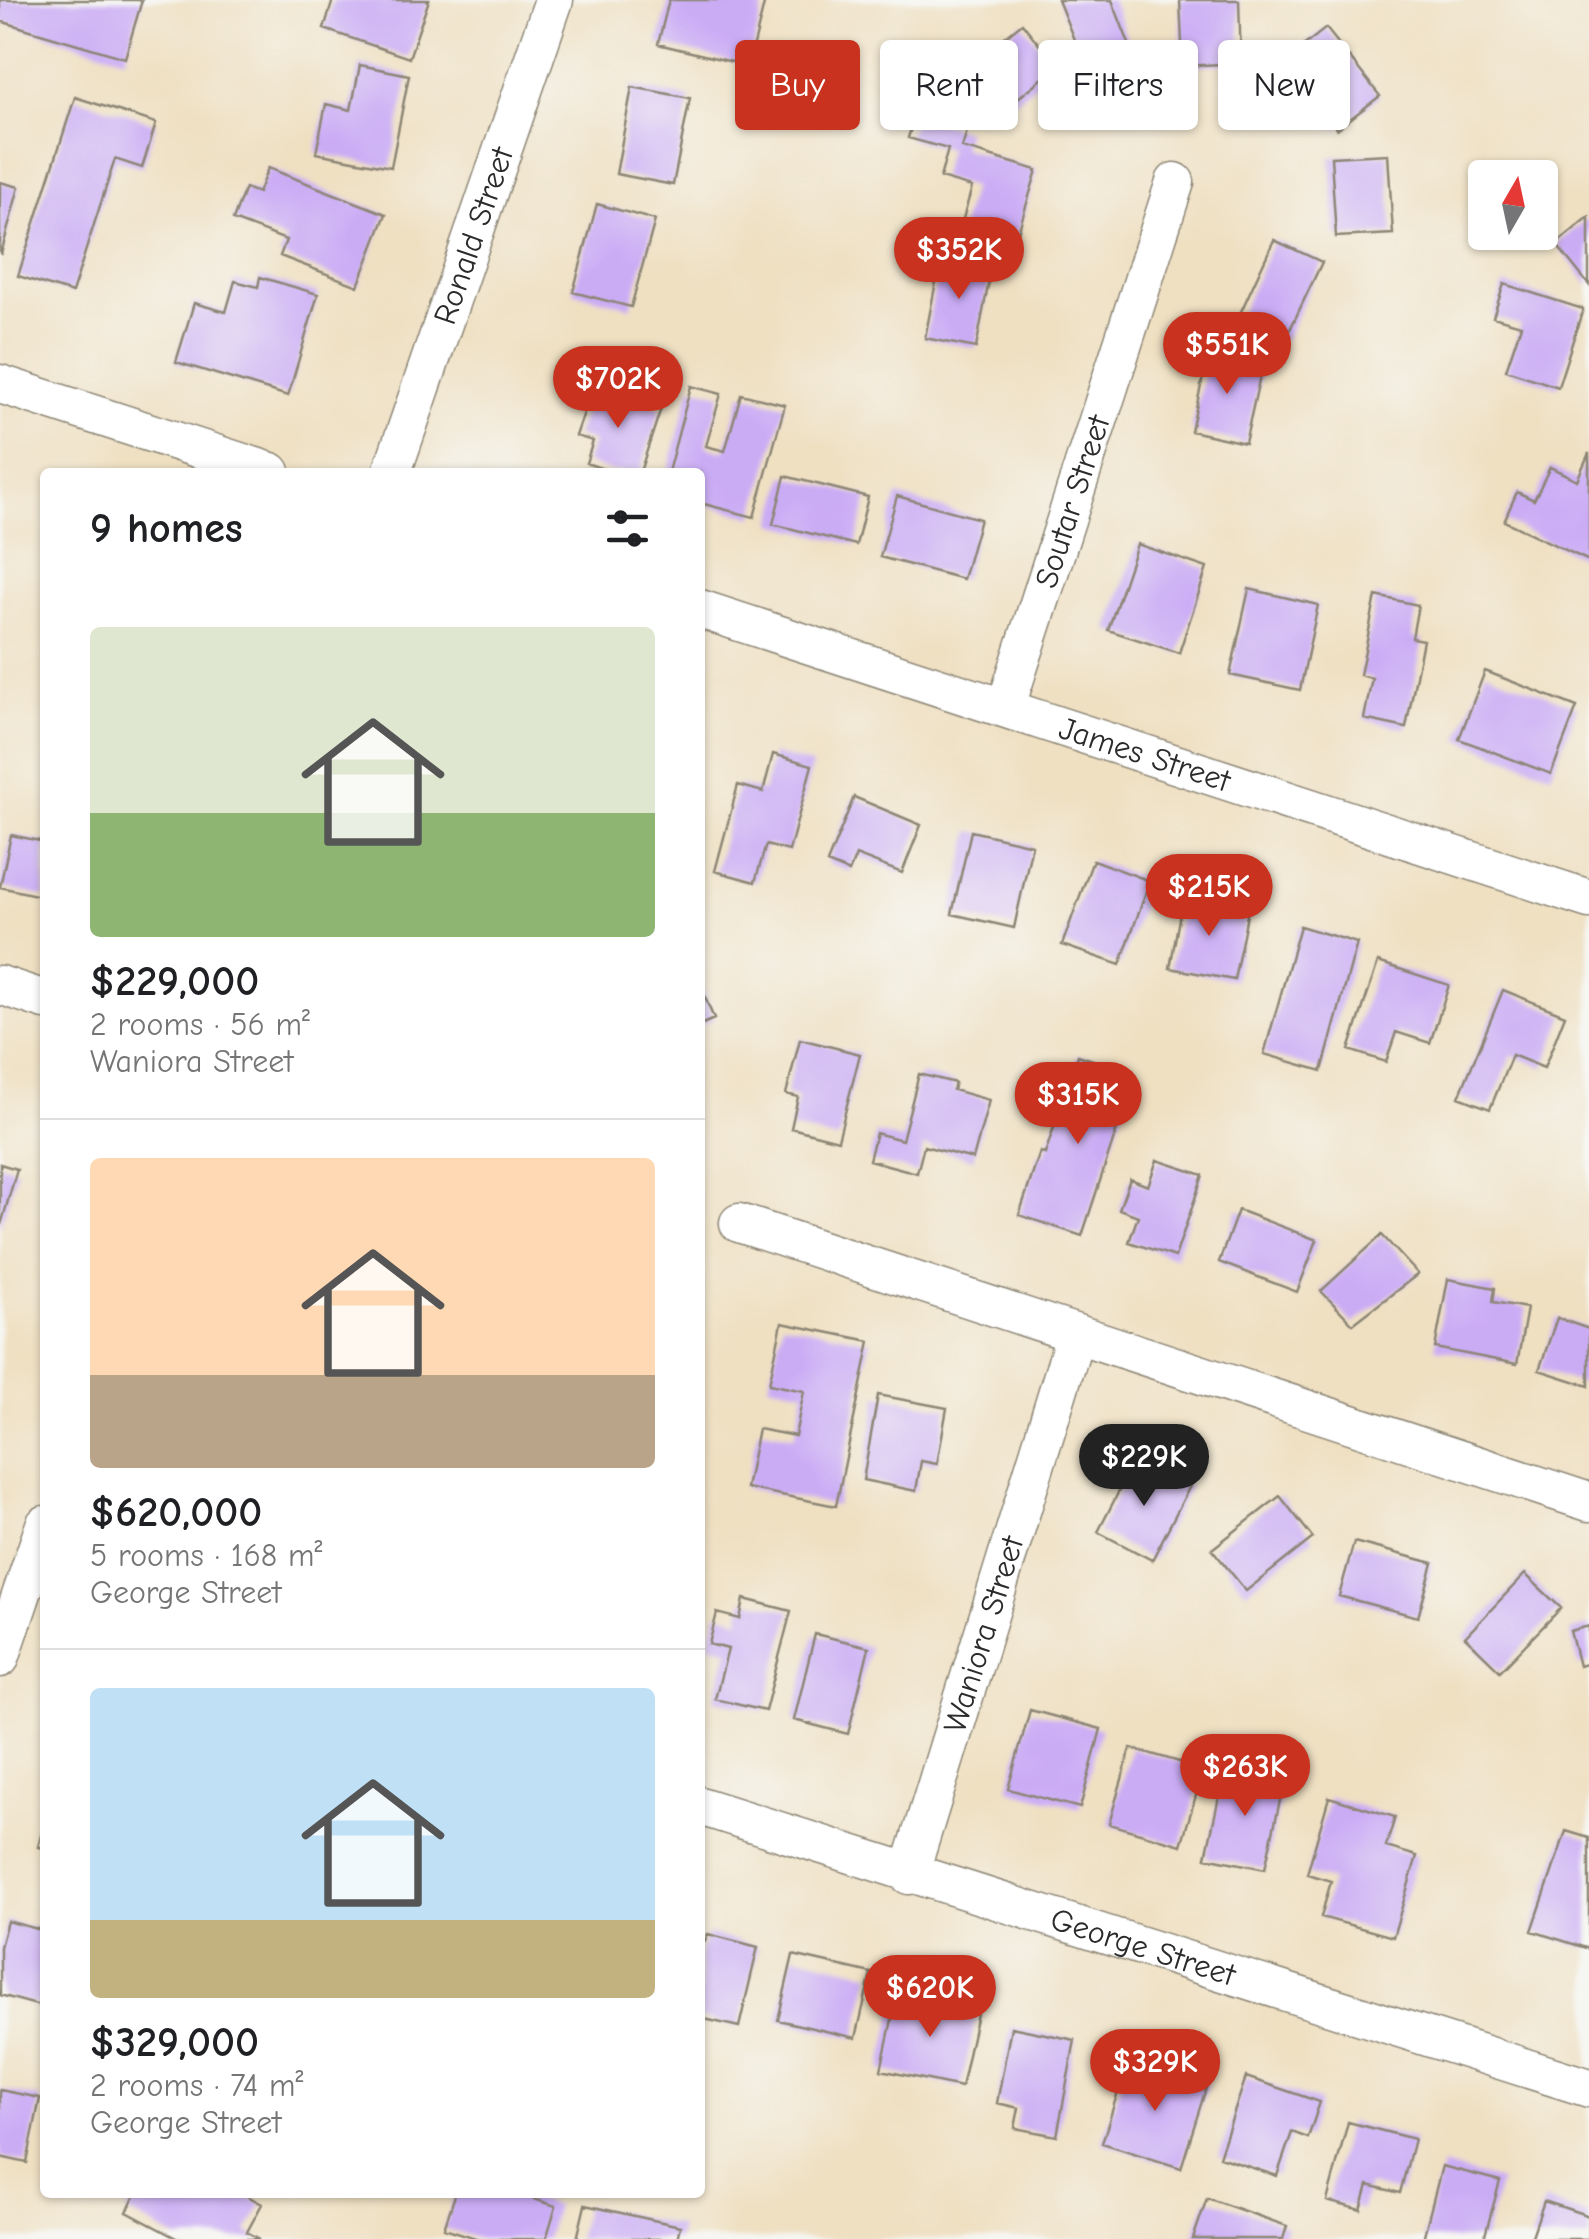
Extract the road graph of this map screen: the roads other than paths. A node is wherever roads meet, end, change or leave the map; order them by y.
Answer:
1 (554, 0) edge
2 (1175, 182) dead end
3 (0, 384) edge
4 (259, 468) edge
5 (393, 468) edge
6 (705, 611) edge
7 (1006, 706) junction
8 (1589, 899) edge
9 (0, 985) edge
10 (40, 998) edge
11 (738, 1223) dead end
12 (1074, 1336) junction
13 (1589, 1502) edge
14 (40, 1539) edge
15 (24, 1582) edge
16 (0, 1658) edge
17 (705, 1808) edge
18 (910, 1875) junction
19 (1589, 2088) edge

1 - 5 street, Ronald Street
2 - 7 street, Soutar Street
3 - 4 street
6 - 7 street, James Street
7 - 8 street, James Street
9 - 10 street
11 - 12 street
12 - 13 street
12 - 18 street, Waniora Street
14 - 15 street
15 - 16 street
17 - 18 street, George Street
18 - 19 street, George Street

